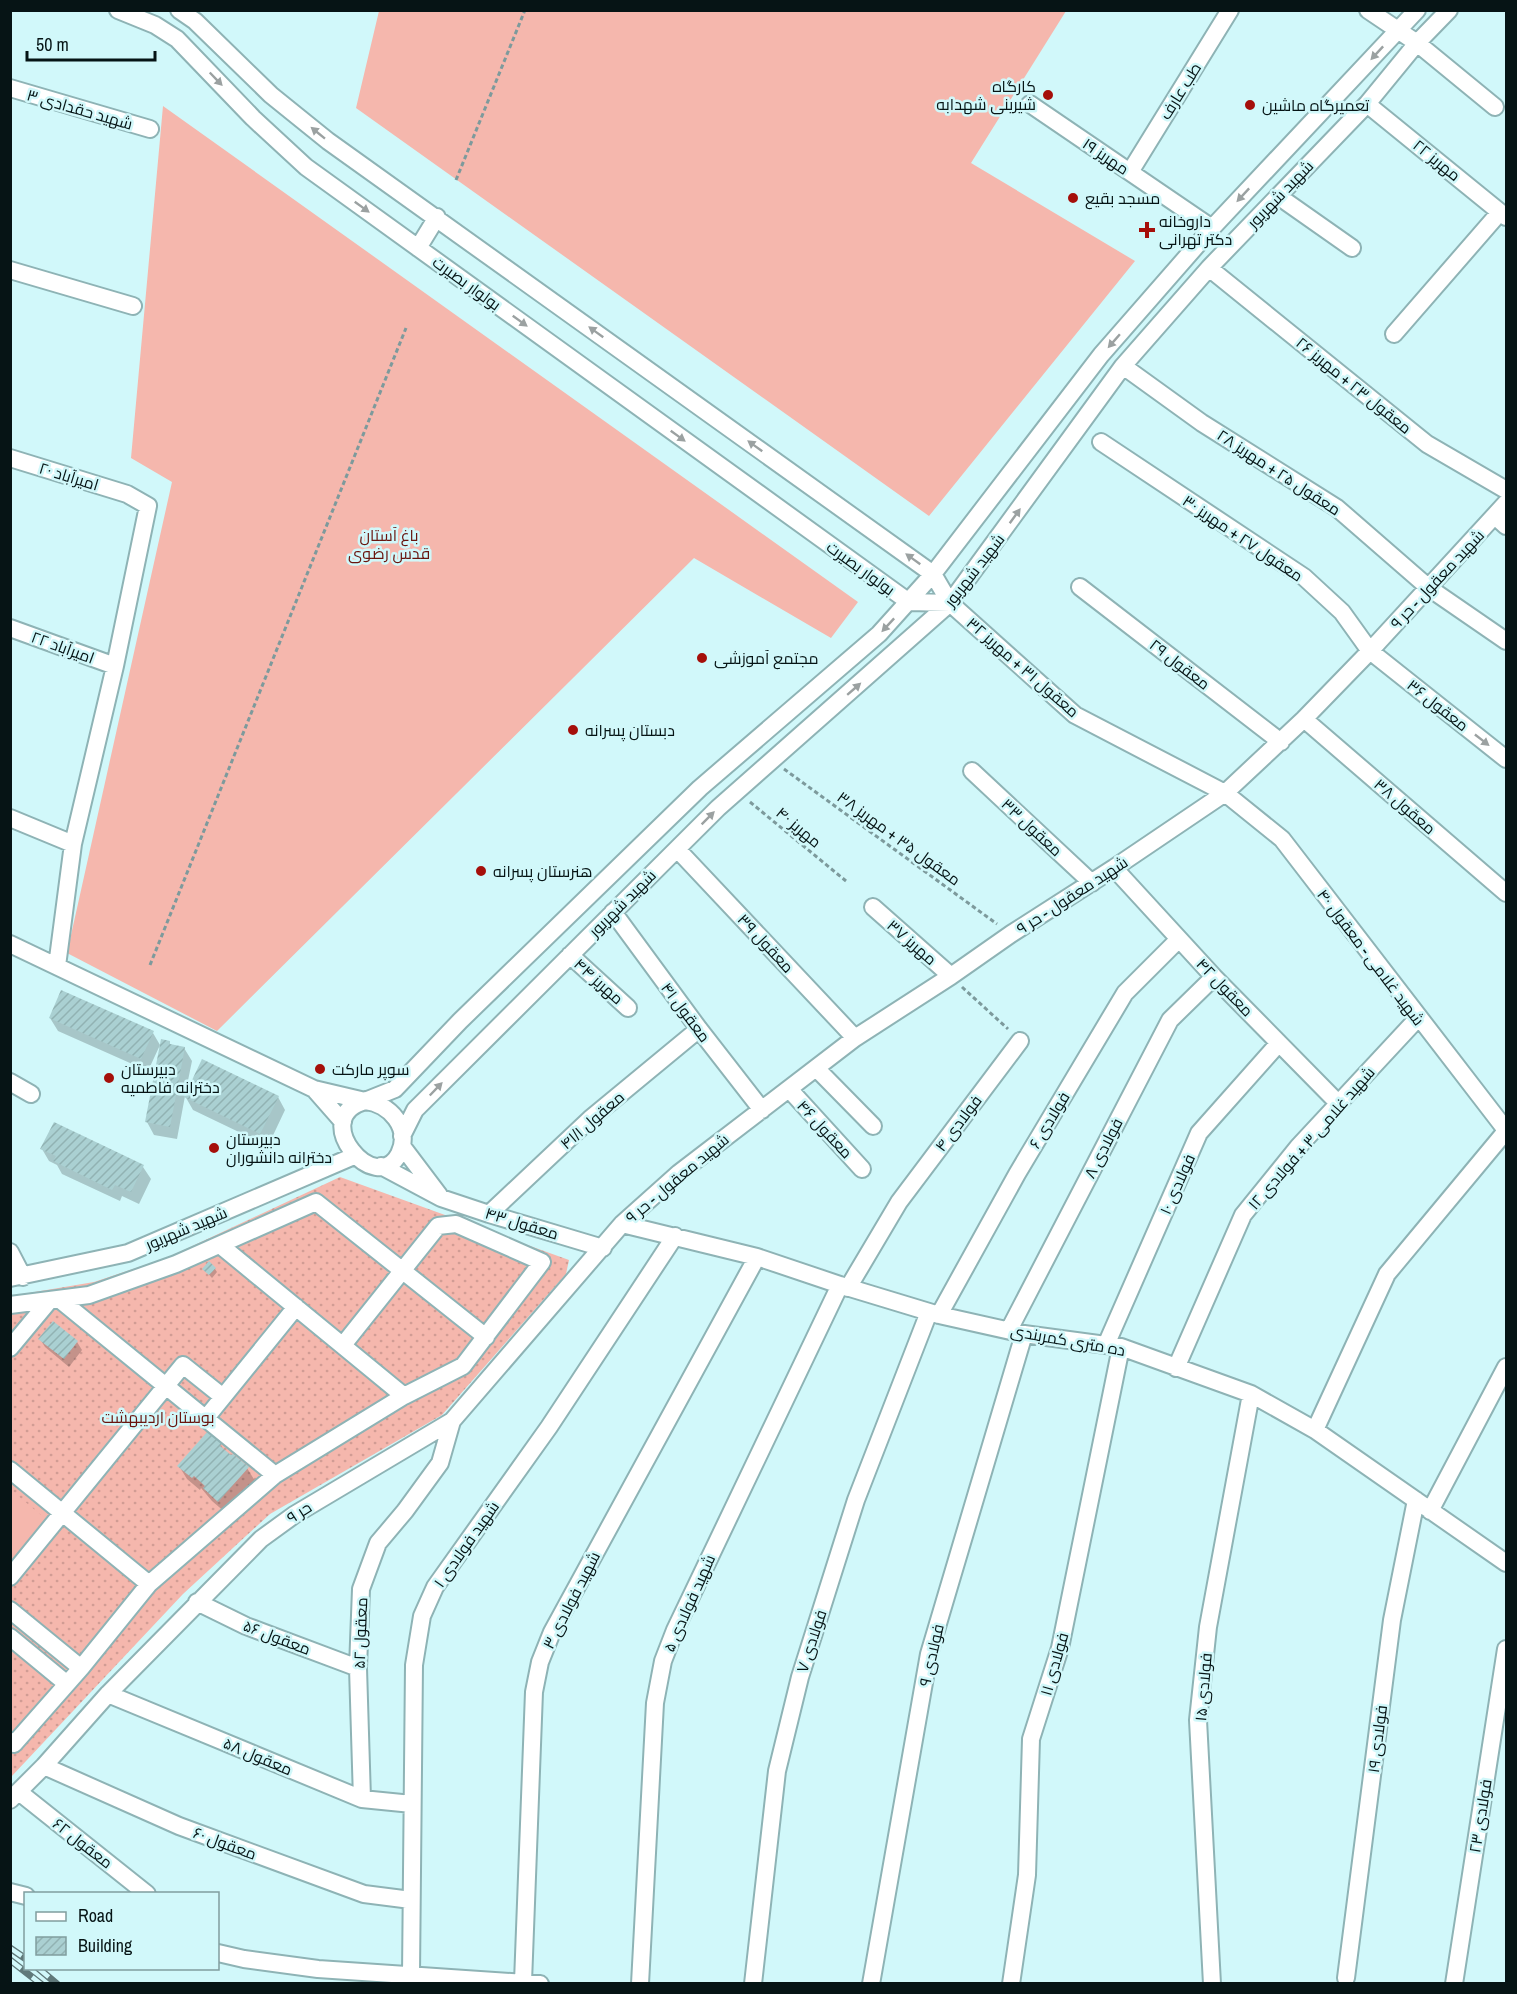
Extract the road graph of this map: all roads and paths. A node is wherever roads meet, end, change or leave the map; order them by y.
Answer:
1 (118, 10) edge
2 (179, 10) edge
3 (525, 10) edge
4 (1230, 10) edge
5 (1368, 10) edge
6 (1416, 10) edge
7 (1449, 10) edge
8 (1398, 30) junction
9 (1417, 43) junction
10 (10, 88) edge
11 (1030, 104) dead end
12 (1366, 104) junction
13 (1495, 107) dead end
14 (150, 129) dead end
15 (1130, 172) junction
16 (456, 180) dead end
17 (1278, 196) junction
18 (1503, 215) edge
19 (437, 218) junction
20 (1212, 228) junction
21 (418, 248) junction
22 (1352, 249) dead end
23 (1209, 268) junction
24 (10, 270) edge
25 (133, 306) dead end
26 (406, 328) dead end
27 (1394, 334) dead end
28 (1123, 366) junction
29 (1101, 442) dead end
30 (10, 458) edge
31 (1506, 490) edge
32 (1503, 515) edge
33 (933, 574) junction
34 (1080, 587) dead end
35 (1429, 588) junction
36 (909, 602) junction
37 (950, 603) junction
38 (10, 628) edge
39 (1506, 641) edge
40 (1370, 651) junction
41 (115, 666) junction
42 (1304, 719) junction
43 (1281, 742) junction
44 (1506, 759) edge
45 (772, 760) junction
46 (972, 771) dead end
47 (737, 792) junction
48 (1225, 793) junction
49 (10, 818) edge
50 (73, 844) junction
51 (677, 849) junction
52 (1114, 868) junction
53 (846, 881) dead end
54 (1092, 883) junction
55 (1506, 893) edge
56 (873, 907) dead end
57 (613, 912) junction
58 (1011, 934) junction
59 (1179, 939) junction
60 (10, 944) edge
61 (570, 955) junction
62 (150, 965) dead end
63 (57, 966) junction
64 (951, 976) junction
65 (1214, 977) junction
66 (628, 1008) dead end
67 (1418, 1018) junction
68 (699, 1029) junction
69 (855, 1038) junction
70 (1020, 1041) joint
71 (1279, 1043) junction
72 (816, 1068) junction
73 (10, 1082) edge
74 (314, 1089) junction
75 (789, 1089) junction
76 (31, 1094) dead end
77 (365, 1101) junction
78 (1338, 1103) junction
79 (762, 1110) junction
80 (343, 1122) junction
81 (873, 1126) dead end
82 (1506, 1131) edge
83 (402, 1141) junction
84 (354, 1156) junction
85 (381, 1166) junction
86 (862, 1169) dead end
87 (441, 1198) junction
88 (489, 1214) junction
89 (622, 1224) junction
90 (675, 1236) junction
91 (220, 1245) junction
92 (603, 1248) junction
93 (10, 1252) edge
94 (757, 1257) junction
95 (402, 1271) junction
96 (16, 1277) edge
97 (844, 1287) junction
98 (55, 1299) junction
99 (10, 1305) edge
100 (296, 1307) junction
101 (934, 1314) junction
102 (1016, 1332) junction
103 (486, 1337) junction
104 (343, 1345) junction
105 (1114, 1346) junction
106 (10, 1348) edge
107 (1506, 1367) edge
108 (1176, 1368) junction
109 (166, 1386) junction
110 (1251, 1394) junction
111 (404, 1396) junction
112 (223, 1397) junction
113 (206, 1418) junction
114 (452, 1421) junction
115 (1315, 1430) junction
116 (10, 1470) edge
117 (275, 1475) junction
118 (1416, 1500) junction
119 (1430, 1511) junction
120 (63, 1513) junction
121 (1506, 1563) edge
122 (10, 1577) edge
123 (149, 1584) junction
124 (197, 1602) junction
125 (10, 1610) edge
126 (10, 1637) edge
127 (1506, 1649) edge
128 (81, 1668) junction
129 (358, 1668) junction
130 (68, 1684) junction
131 (108, 1694) junction
132 (10, 1741) edge
133 (44, 1766) junction
134 (15, 1796) edge
135 (362, 1799) junction
136 (412, 1804) junction
137 (146, 1892) edge
138 (411, 1900) junction
139 (219, 1953) edge
140 (411, 1975) junction
141 (1346, 1978) dead end
142 (523, 1982) edge
143 (540, 1983) edge
144 (640, 1983) edge
145 (753, 1983) edge
146 (871, 1983) edge
147 (1011, 1983) edge
148 (1212, 1983) edge
149 (1454, 1983) edge

1 -> 21 street, بولوار بصیرت
19 -> 2 street
3 - 16 path
4 - 15 street, طب عارف
5 - 8 street
6 - 8 street, شهید شهریور
7 - 9 street, شهید شهریور
8 - 9 street
8 -> 20 street, شهید شهریور
9 - 12 street, شهید شهریور
9 - 13 street
10 - 14 street, شهید حقدادی ۳
11 - 15 street, مهریز ۱۹
12 - 17 street, شهید شهریور
12 - 18 street, مهریز ۲۲
15 - 20 street, مهریز ۱۹
17 - 22 street
17 - 23 street, شهید شهریور
18 - 27 street
19 - 21 street
33 -> 19 street
20 -> 33 street, شهید شهریور
21 -> 36 street, بولوار بصیرت
23 - 28 street, شهید شهریور
23 - 31 street, معقول ۲۳ + مهریز ۲۶
24 - 25 street
26 - 62 path
28 - 35 street, معقول ۲۵ + مهریز ۲۸
37 -> 28 street, شهید شهریور
29 - 40 street, معقول ۲۷ + مهریز ۳۰
30 - 41 street, امیرآباد ۲۰
32 - 35 street, شهید معقول - حر ۹
33 - 36 street, شهید شهریور
33 - 37 street
34 - 43 street, معقول ۲۹
35 - 39 street, معقول ۲۵ + مهریز ۲۸
35 - 40 street, شهید معقول - حر ۹
36 - 37 street, بولوار بصیرت
36 -> 77 street, شهید شهریور
45 -> 37 street, شهید شهریور
37 - 48 street, معقول ۳۱ + مهریز ۳۲
38 - 41 street, امیرآباد ۲۲
40 - 42 street, شهید معقول - حر ۹
40 -> 44 street, معقول ۳۶
41 - 50 street
42 - 43 street, شهید معقول - حر ۹
42 - 55 street, معقول ۳۸
43 - 48 street, شهید معقول - حر ۹
45 - 47 street, شهید شهریور
45 - 58 path, معقول ۳۵ + مهریز ۳۸
46 - 54 street, معقول ۳۳
51 -> 47 street, شهید شهریور
47 - 53 path, مهریز ۴۰
48 - 52 street, شهید معقول - حر ۹
48 - 67 street, شهید غلامی - معقول ۴۰
49 - 50 street
50 - 63 street
51 - 57 street, شهید شهریور
51 - 69 street, معقول ۳۹
52 - 54 street, شهید معقول - حر ۹
52 - 59 street, معقول ۴۲
54 - 58 street, شهید معقول - حر ۹
56 - 64 street, مهریز ۳۷
57 - 61 street, شهید شهریور
57 - 68 street, معقول ۴۱
58 - 64 street, شهید معقول - حر ۹
59 - 65 street, معقول ۴۲
59 - 101 street, فولادی ۶
60 - 63 street
61 - 66 street, مهریز ۴۴
83 -> 61 street, شهید شهریور
63 - 74 street
64 - 69 street, شهید معقول - حر ۹
64 - 70 path
65 - 71 street, معقول ۴۲
65 - 102 street, فولادی ۸
67 - 78 street, شهید غلامی ۳ + فولادی ۱۲
67 - 82 street, شهید غلامی - معقول ۴۰
68 - 79 street, معقول ۴۱
68 - 88 street, معقول ۴۱/۱
69 - 72 street, شهید معقول - حر ۹
70 - 97 street, فولادی ۴
71 - 78 street, معقول ۴۲
71 - 105 street, فولادی ۱۰
72 - 75 street, شهید معقول - حر ۹
72 - 81 street
73 - 76 street
74 - 77 street
74 - 80 street
75 - 79 street, شهید معقول - حر ۹
75 - 86 street, معقول ۴۶
77 - 80 street
77 - 83 street
78 - 108 street, شهید غلامی ۳ + فولادی ۱۲
79 - 89 street, شهید معقول - حر ۹
80 - 84 street
82 - 115 street
83 - 85 street
83 - 87 street
84 - 85 street
84 - 96 street, شهید شهریور
85 - 87 street, معقول ۴۳
87 - 88 street, معقول ۴۳
88 - 92 street, معقول ۴۳
89 - 90 street, ده متری کمربندی
89 - 92 street, شهید معقول - حر ۹
90 - 94 street, ده متری کمربندی
90 - 136 street, شهید فولادی ۱
91 - 95 street
91 - 98 street
91 - 100 street
92 - 114 street, حر ۹
93 - 96 street
94 - 97 street, ده متری کمربندی
94 - 142 street, شهید فولادی ۳
95 - 103 street
95 - 103 street
95 - 104 street
97 - 101 street, ده متری کمربندی
97 - 144 street, شهید فولادی ۵
98 - 99 street
98 - 106 street
98 - 109 street
100 - 104 street
100 - 112 street
101 - 102 street, ده متری کمربندی
101 - 145 street, فولادی ۷
102 - 105 street, ده متری کمربندی
102 - 146 street, فولادی ۹
103 - 111 street
104 - 111 street
105 - 108 street, ده متری کمربندی
105 - 147 street, فولادی ۱۱
107 - 119 street
108 - 110 street, ده متری کمربندی
109 - 112 street
109 - 113 street
109 - 120 street
110 - 115 street, ده متری کمربندی
110 - 148 street, فولادی ۱۵
111 - 117 street
112 - 113 street
113 - 117 street
114 - 124 street, حر ۹
114 - 129 street, معقول ۵۲
115 - 118 street, ده متری کمربندی
116 - 120 street
117 - 123 street
118 - 119 street, ده متری کمربندی
118 - 141 street, فولادی ۱۹
119 - 121 street, ده متری کمربندی
120 - 122 street
120 - 123 street
123 - 128 street
124 - 129 street, معقول ۵۶
124 - 131 street, حر ۹
125 - 128 street
126 - 130 street
127 - 149 street, فولادی ۲۳
128 - 130 street
129 - 135 street, معقول ۵۲
130 - 132 street
131 - 133 street, حر ۹
131 - 135 street, معقول ۵۸
133 - 134 street, حر ۹
133 - 138 street, معقول ۶۰
134 - 137 street, معقول ۶۲
135 - 136 street, معقول ۵۸
136 - 138 street, شهید فولادی ۱
138 - 140 street, شهید فولادی ۱
139 - 140 street
140 - 142 street
142 - 143 street

